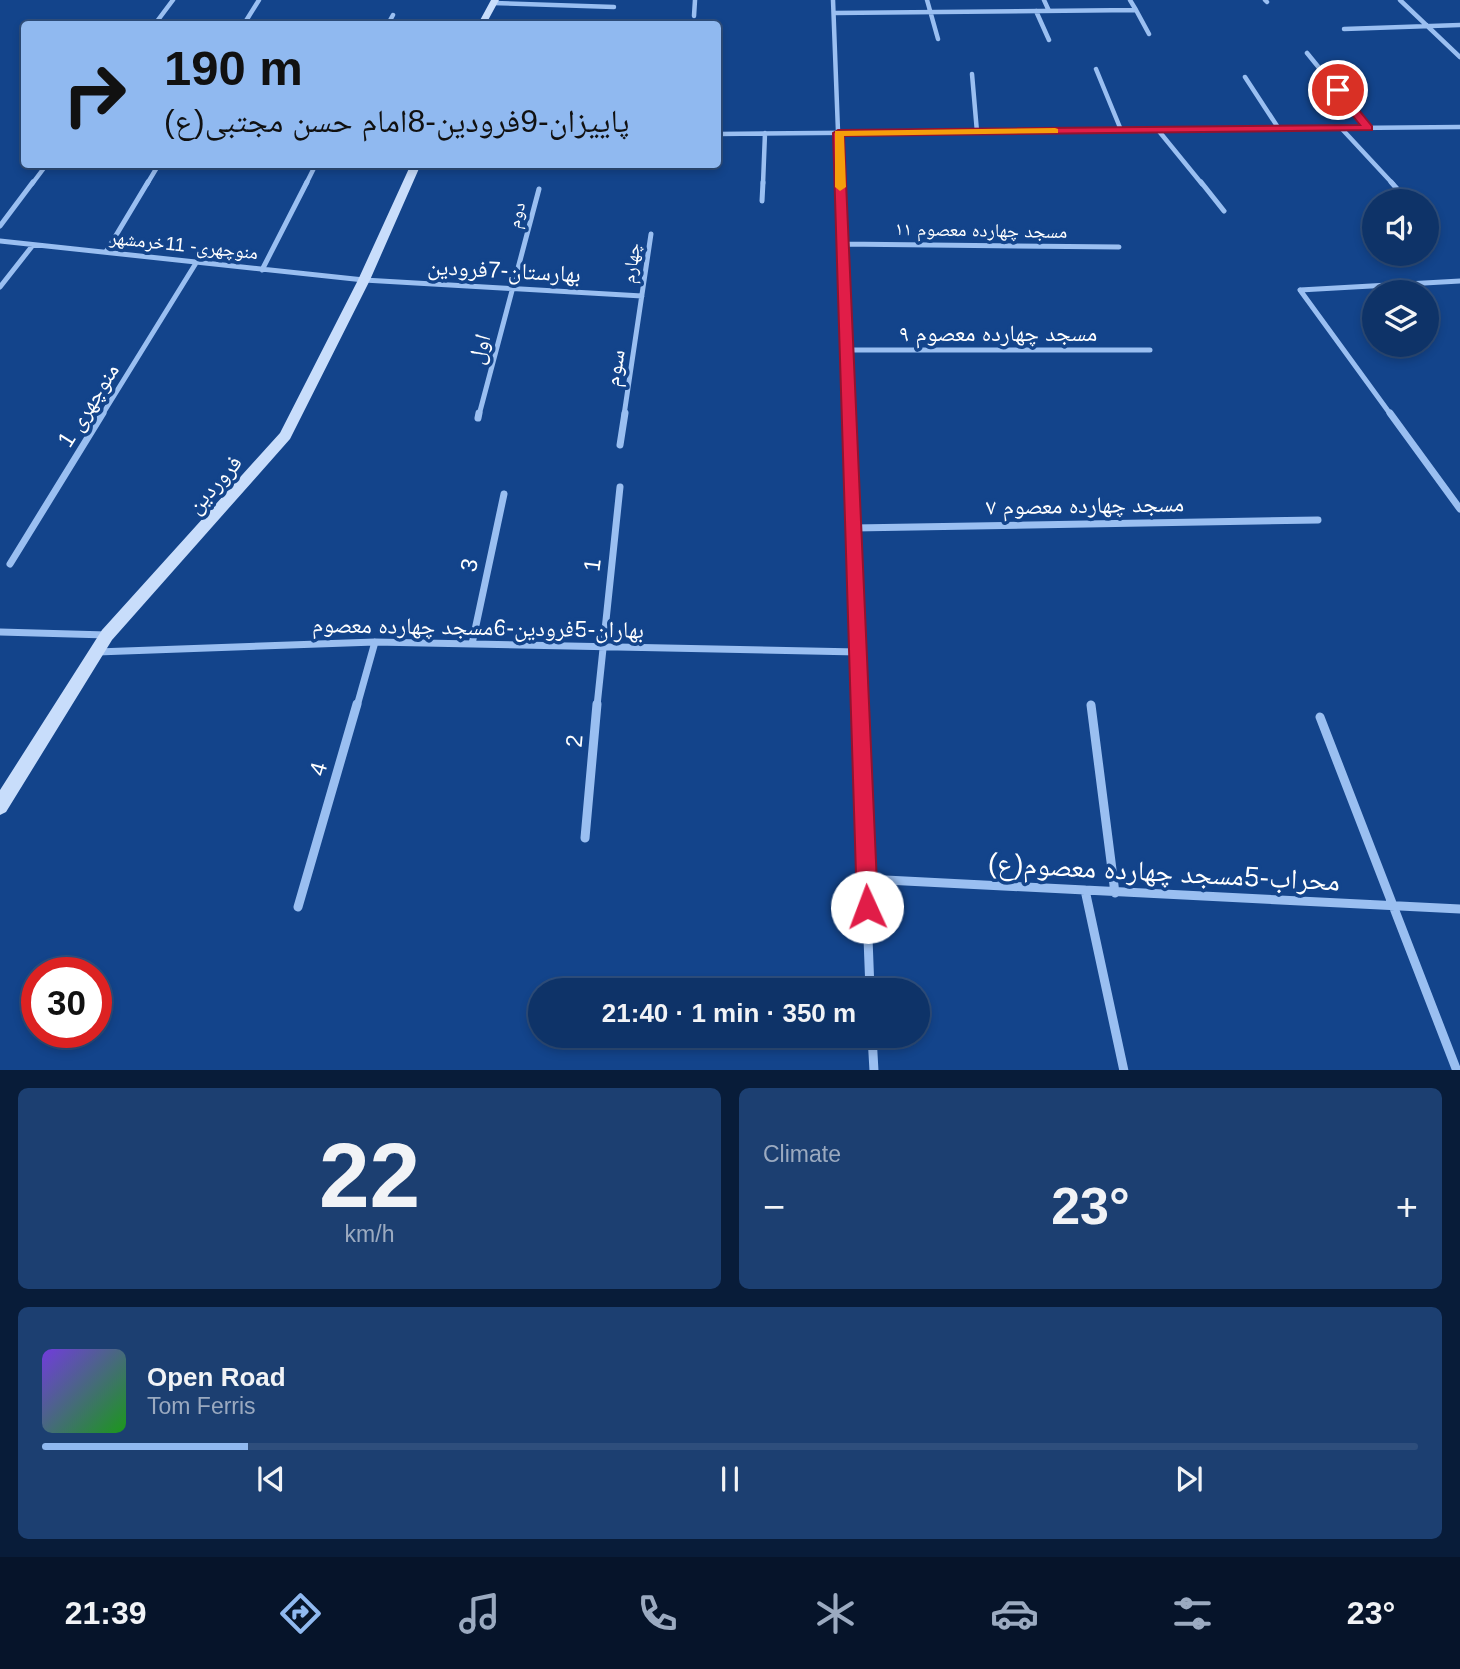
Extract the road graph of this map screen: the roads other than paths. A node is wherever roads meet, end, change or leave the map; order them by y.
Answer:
1 (173, 0) edge
2 (259, 0) edge
3 (695, 0) edge
4 (833, 0) edge
5 (927, 0) edge
6 (1044, 0) edge
7 (1130, 0) edge
8 (1400, 0) edge
9 (494, 1) edge
10 (614, 7) dead end
11 (1136, 10) junction
12 (1036, 11) junction
13 (1049, 11) junction
14 (929, 12) junction
15 (834, 13) junction
16 (393, 15) dead end
17 (694, 16) dead end
18 (157, 21) edge
19 (246, 21) edge
20 (390, 21) edge
21 (484, 21) edge
22 (1460, 25) edge
23 (1428, 27) junction
24 (1344, 29) dead end
25 (1149, 34) dead end
26 (938, 39) dead end
27 (1049, 40) dead end
28 (1307, 53) dead end
29 (1460, 57) edge
30 (1096, 69) dead end
31 (972, 74) dead end
32 (1245, 77) dead end
33 (1460, 127) edge
34 (1341, 128) junction
35 (1368, 128) junction
36 (1279, 129) junction
37 (1121, 130) junction
38 (1158, 130) junction
39 (976, 132) junction
40 (765, 133) junction
41 (838, 133) junction
42 (721, 134) edge
43 (44, 168) edge
44 (157, 168) edge
45 (314, 168) edge
46 (414, 168) edge
47 (539, 189) dead end
48 (1397, 189) edge
49 (762, 201) dead end
50 (1224, 211) dead end
51 (0, 226) edge
52 (651, 234) dead end
53 (0, 241) edge
54 (842, 244) junction
55 (33, 245) junction
56 (1119, 247) dead end
57 (106, 252) junction
58 (196, 264) junction
59 (262, 270) junction
60 (365, 280) junction
61 (1460, 281) edge
62 (0, 287) edge
63 (514, 289) junction
64 (642, 296) junction
65 (847, 350) junction
66 (1150, 350) dead end
67 (478, 418) dead end
68 (620, 445) dead end
69 (620, 487) dead end
70 (504, 494) dead end
71 (1460, 509) edge
72 (1318, 520) dead end
73 (854, 528) junction
74 (9, 564) dead end
75 (0, 632) edge
76 (107, 635) junction
77 (375, 642) junction
78 (471, 644) junction
79 (602, 647) junction
80 (97, 652) junction
81 (858, 652) junction
82 (1091, 705) dead end
83 (1320, 718) dead end
84 (0, 806) edge
85 (585, 838) dead end
86 (866, 879) junction
87 (1085, 890) junction
88 (1115, 893) junction
89 (1391, 906) junction
90 (298, 907) dead end
91 (1460, 909) edge
92 (870, 978) edge
93 (873, 1048) edge
94 (874, 1070) edge
95 (1124, 1070) edge
96 (1457, 1070) edge

1 - 18 street
2 - 19 street
3 - 17 street
4 - 15 street
5 - 14 street
6 - 13 street
7 - 11 street
8 - 23 street
9 - 10 street
9 - 21 street
11 - 13 street
11 - 25 street
12 - 13 street
12 - 14 street
12 - 27 street
14 - 15 street
14 - 26 street
15 - 41 street
16 - 20 street
22 - 23 street
23 - 24 street
23 - 29 street
28 - 35 street
30 - 37 street
31 - 39 street
32 - 36 street
33 - 35 street
34 - 35 street
34 - 36 street
34 - 48 street
36 - 38 street
37 - 38 street
37 - 39 street
38 - 50 street
39 - 41 street
40 - 41 street
40 - 42 street
40 - 49 street
41 - 54 street
43 - 51 street
44 - 57 street
45 - 59 street
46 - 60 street, فروردین
47 - 63 street, دوم
52 - 64 street, چهارم
53 - 55 street, منوچهری- 11خرمشهر
54 - 56 street, مسجد چهارده معصوم ۱۱
54 - 65 street
55 - 57 street, منوچهری- 11خرمشهر
55 - 62 street
57 - 58 street, منوچهری- 11خرمشهر
58 - 59 street, منوچهری- 11خرمشهر
58 - 74 street, منوچهری 1
59 - 60 street, منوچهری- 11خرمشهر
60 - 63 street, بهارستان-7فرودین
60 - 76 street, فروردین
61 - 71 street
63 - 64 street, بهارستان-7فرودین
63 - 67 street, اول
64 - 68 street, سوم
65 - 66 street, مسجد چهارده معصوم ۹
65 - 73 street
69 - 79 street, 1
70 - 78 street, 3
72 - 73 street, مسجد چهارده معصوم ۷
73 - 81 street
75 - 76 street
76 - 80 street, فروردین
77 - 78 street, بهاران-5فرودین-6مسجد چهارده معصوم
77 - 80 street, بهاران-5فرودین-6مسجد چهارده معصوم
77 - 90 street, 4
78 - 79 street, بهاران-5فرودین-6مسجد چهارده معصوم
79 - 81 street, بهاران-5فرودین-6مسجد چهارده معصوم
79 - 85 street, 2
80 - 84 street, فروردین
81 - 86 street
82 - 88 street
83 - 89 street
86 - 87 street, محراب-5مسجد چهارده معصوم(ع)
86 - 92 street
87 - 88 street, محراب-5مسجد چهارده معصوم(ع)
87 - 95 street
88 - 89 street, محراب-5مسجد چهارده معصوم(ع)
89 - 91 street, محراب-5مسجد چهارده معصوم(ع)
89 - 96 street
93 - 94 street

